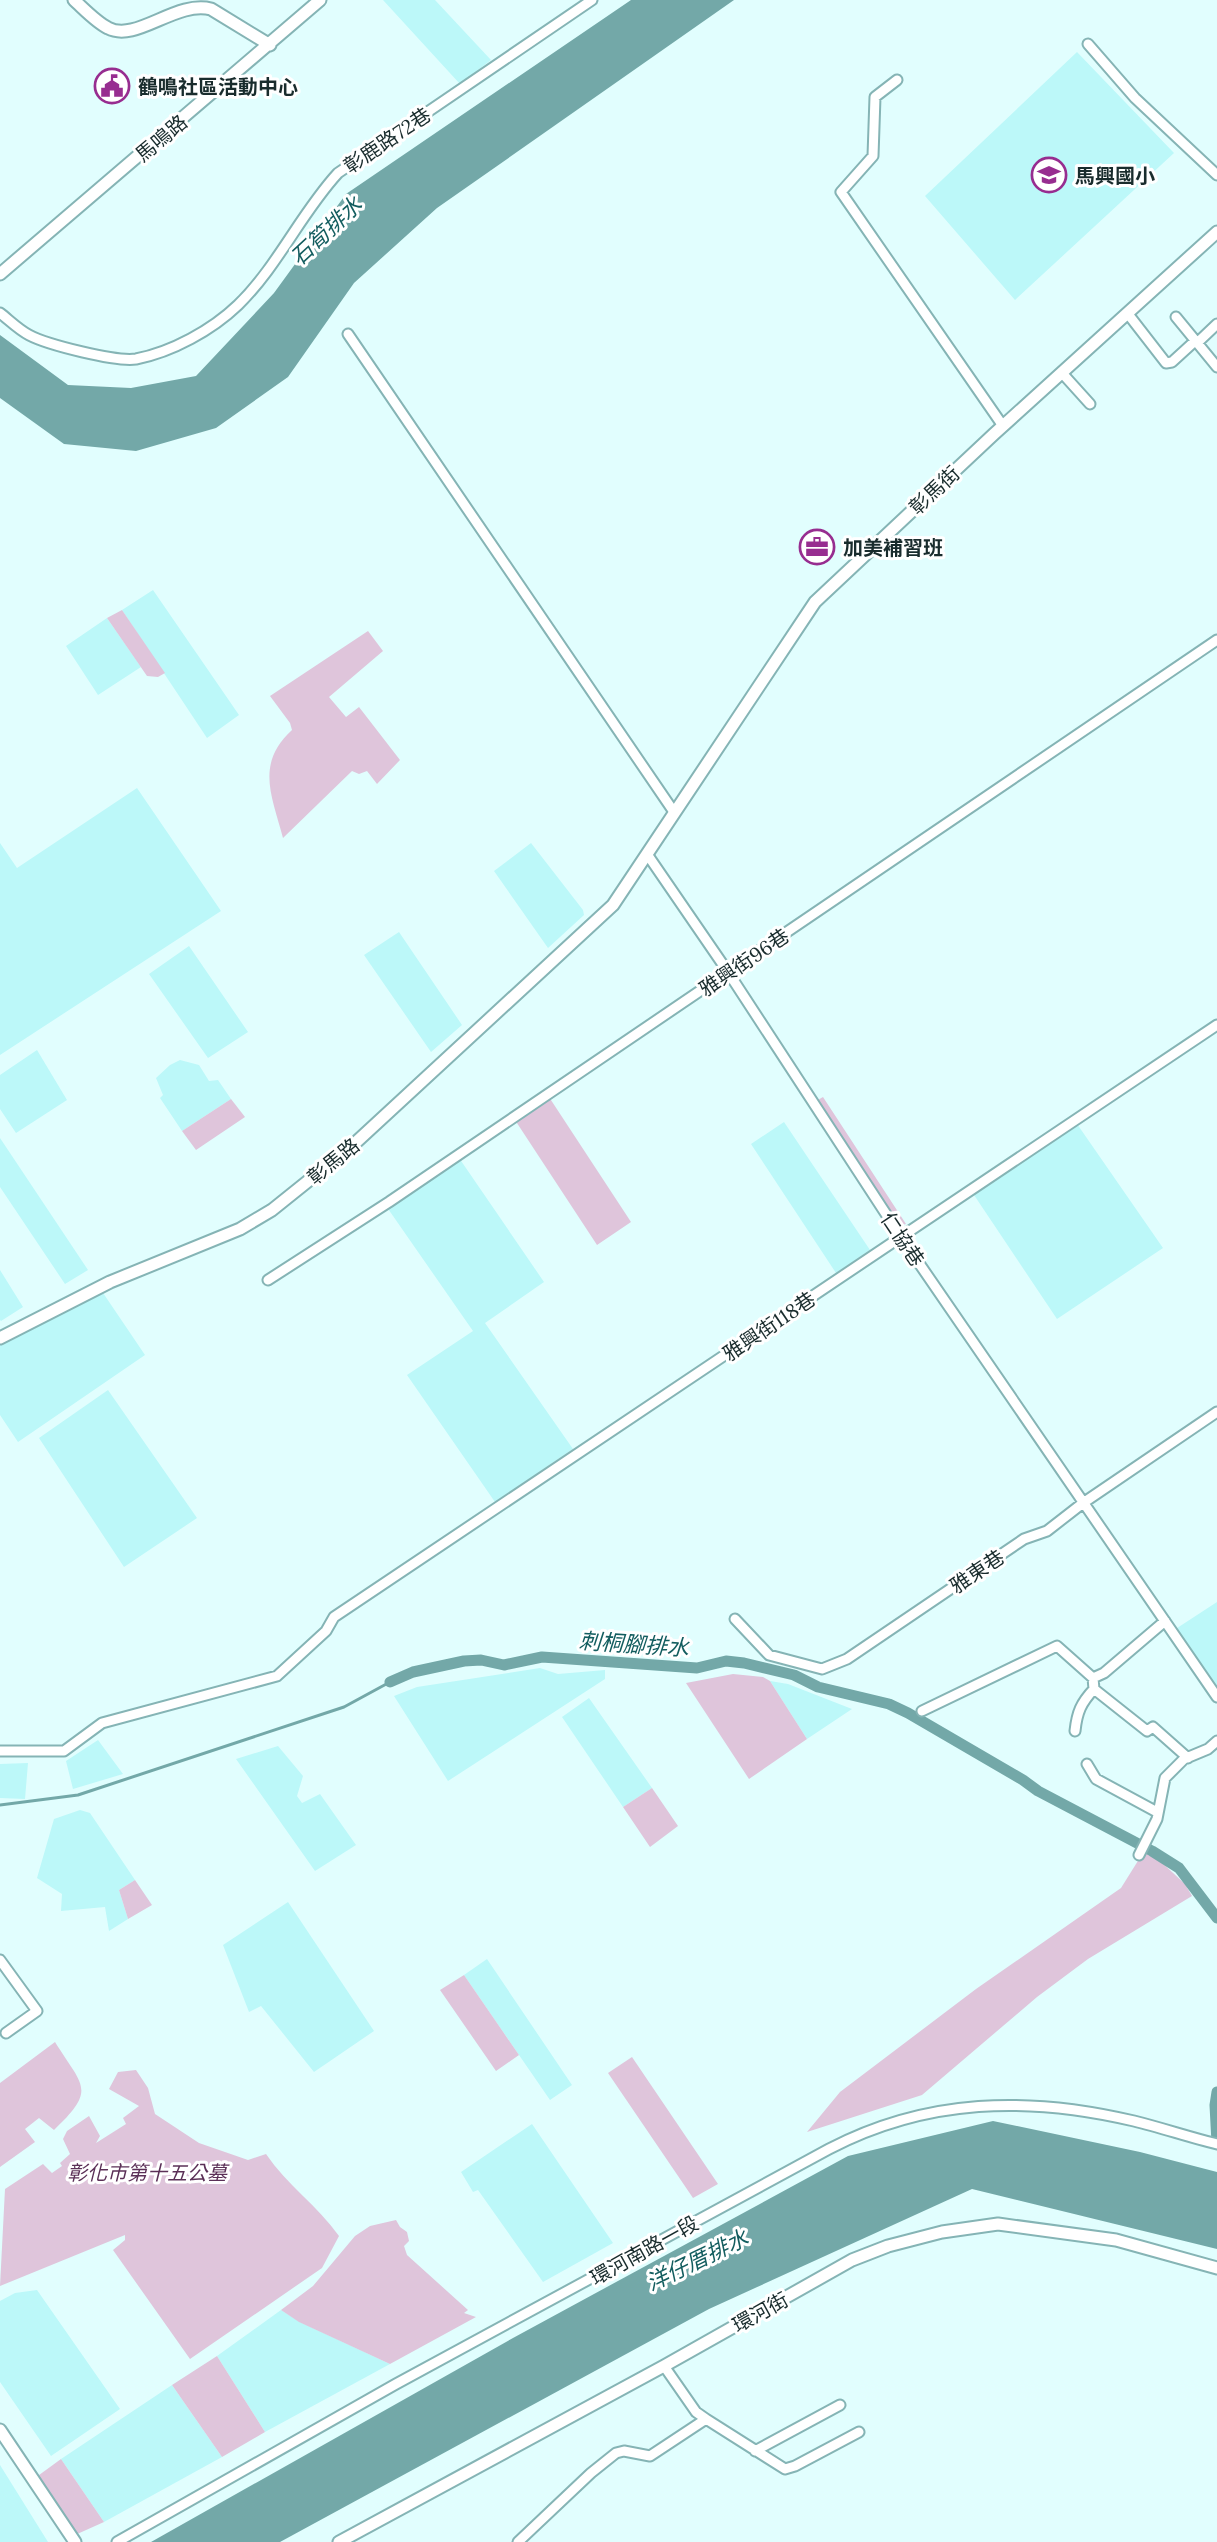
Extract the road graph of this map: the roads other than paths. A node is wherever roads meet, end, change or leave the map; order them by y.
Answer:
1 (74, 0) edge
2 (320, 0) edge
3 (592, 0) edge
4 (1088, 44) dead end
5 (270, 45) junction
6 (897, 80) dead end
7 (1217, 175) edge
8 (1217, 232) edge
9 (0, 274) edge
10 (0, 313) edge
11 (1128, 314) junction
12 (1176, 317) dead end
13 (1217, 324) edge
14 (348, 334) dead end
15 (1196, 342) junction
16 (1217, 367) edge
17 (1062, 373) junction
18 (1090, 404) dead end
19 (1003, 426) junction
20 (1217, 640) edge
21 (674, 812) junction
22 (647, 854) junction
23 (613, 905) joint
24 (728, 972) junction
25 (1217, 1025) edge
26 (901, 1237) junction
27 (268, 1280) dead end
28 (0, 1338) edge
29 (1217, 1412) edge
30 (1083, 1503) junction
31 (735, 1619) dead end
32 (1165, 1621) junction
33 (1094, 1684) junction
34 (1217, 1697) edge
35 (922, 1711) dead end
36 (1075, 1731) dead end
37 (1217, 1741) edge
38 (0, 1751) edge
39 (1188, 1758) junction
40 (1087, 1764) dead end
41 (1157, 1812) junction
42 (1139, 1855) dead end
43 (0, 1960) edge
44 (6, 2033) dead end
45 (1213, 2143) edge
46 (1217, 2268) edge
47 (664, 2366) junction
48 (840, 2405) dead end
49 (706, 2419) junction
50 (0, 2430) edge
51 (859, 2432) dead end
52 (755, 2451) junction
53 (75, 2542) edge
54 (117, 2542) edge
55 (339, 2542) edge
56 (518, 2542) edge

1 - 5 street
2 - 5 street, 馬鳴路
3 - 10 street, 彰鹿路72巷
4 - 7 street
5 - 9 street, 馬鳴路
6 - 19 street
8 - 11 street, 彰馬街
11 - 15 street
11 - 17 street, 彰馬街
12 - 15 street
13 - 15 street
14 - 21 street
15 - 16 street
17 - 18 street
17 - 19 street, 彰馬街
19 - 21 street, 彰馬街
20 - 24 street, 雅興街96巷
21 - 22 street, 彰馬街
22 - 23 street, 彰馬街
22 - 24 street, 仁協巷
23 - 28 street, 彰馬路
24 - 26 street, 仁協巷
24 - 27 street, 雅興街96巷
25 - 26 street, 雅興街118巷
26 - 30 street, 仁協巷
26 - 38 street, 雅興街118巷
29 - 30 street, 雅東巷
30 - 31 street, 雅東巷
30 - 32 street, 仁協巷
32 - 33 street
32 - 34 street, 仁協巷
33 - 35 street
33 - 36 street
33 - 39 street
37 - 39 street
39 - 41 street
40 - 41 street
41 - 42 street
43 - 44 street
45 - 54 street, 環河南路一段
46 - 47 street, 環河街
47 - 49 street
47 - 55 street, 環河街
48 - 52 street
49 - 52 street
49 - 56 street
50 - 53 street
51 - 52 street

